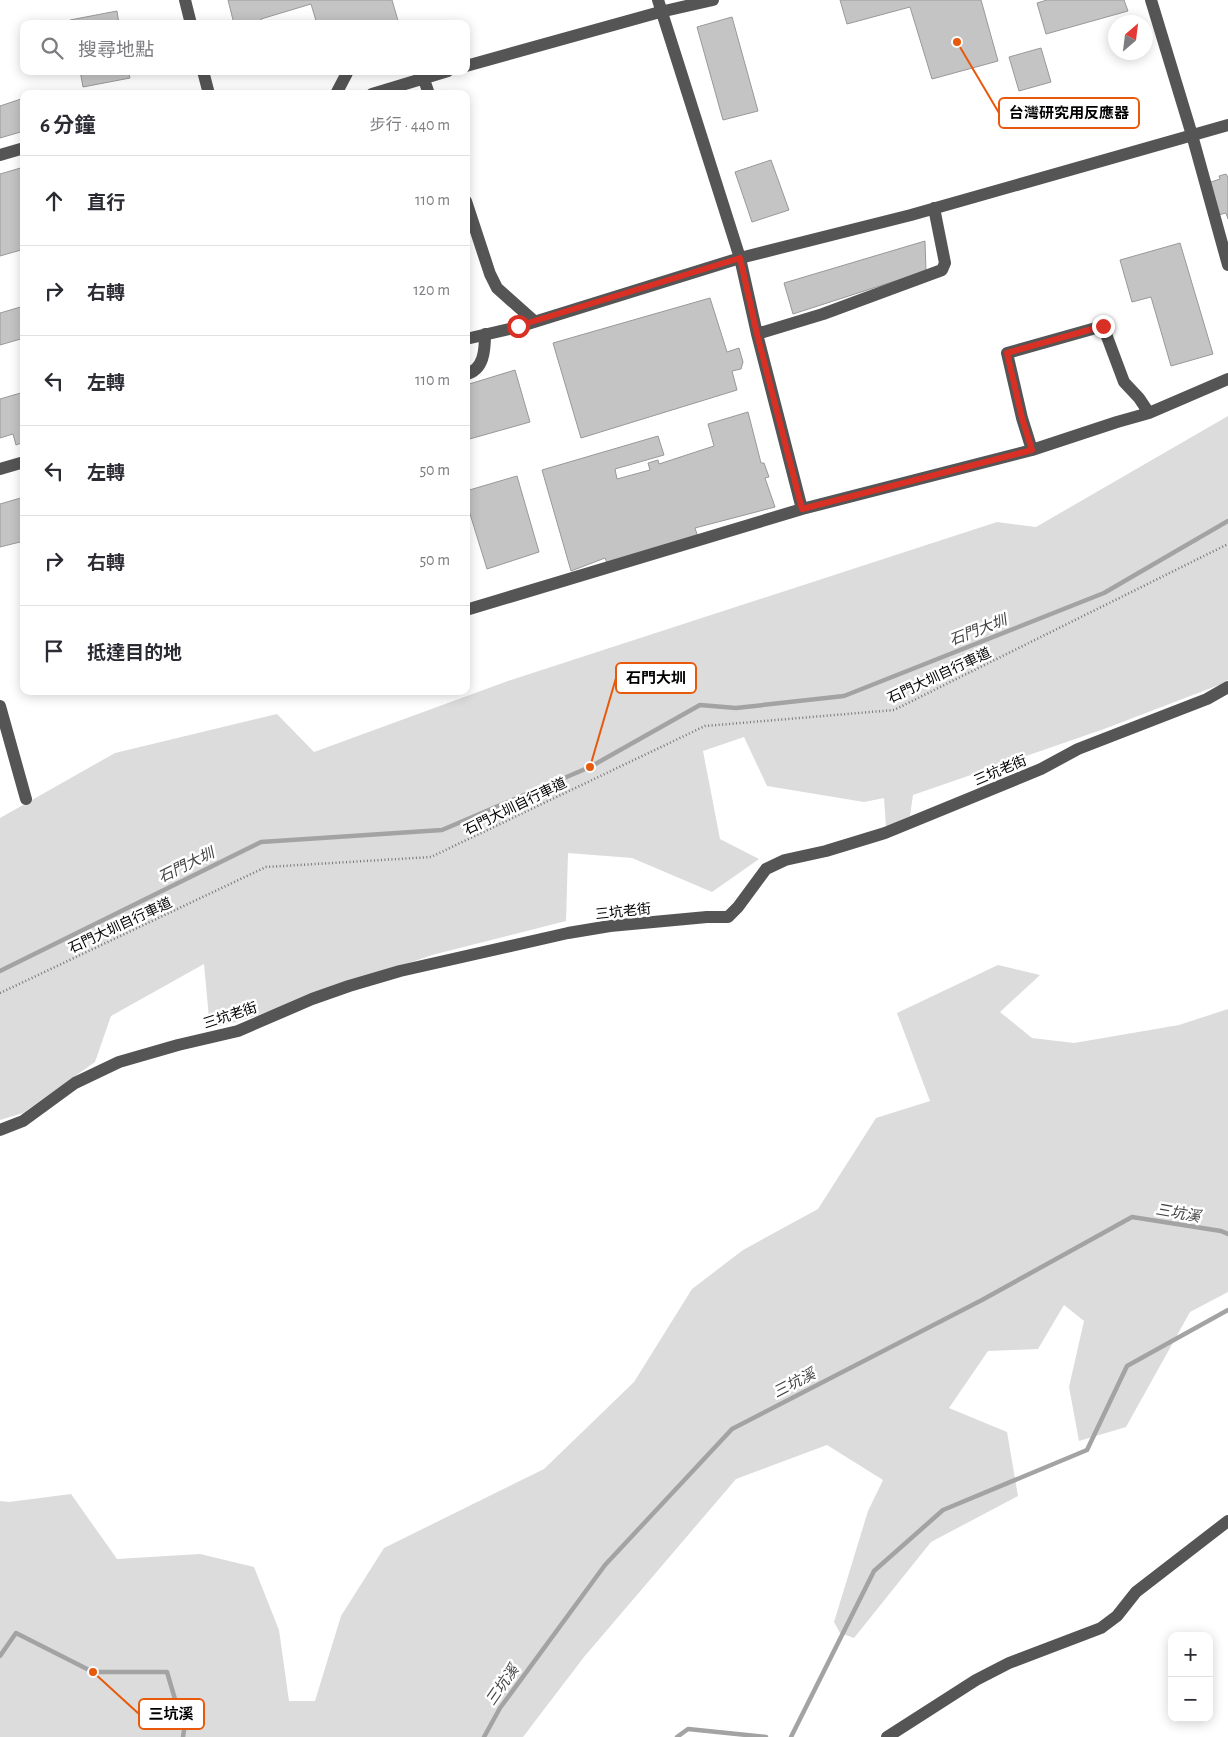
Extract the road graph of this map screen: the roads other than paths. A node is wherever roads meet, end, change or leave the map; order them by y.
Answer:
1 (185, 0) edge
2 (713, 0) edge
3 (1151, 0) edge
4 (659, 6) edge
5 (190, 20) edge
6 (470, 65) edge
7 (204, 75) edge
8 (346, 75) edge
9 (422, 75) edge
10 (208, 90) edge
11 (338, 90) edge
12 (383, 90) edge
13 (428, 90) edge
14 (1228, 125) edge
15 (1192, 135) junction
16 (20, 149) edge
17 (0, 155) edge
18 (934, 208) junction
19 (470, 213) edge
20 (740, 258) junction
21 (1228, 266) edge
22 (534, 321) junction
23 (485, 334) junction
24 (757, 334) junction
25 (470, 338) edge
26 (470, 373) edge
27 (1228, 380) edge
28 (1149, 413) junction
29 (1032, 450) junction
30 (20, 463) edge
31 (0, 469) edge
32 (802, 509) junction
33 (470, 609) edge
34 (1228, 687) edge
35 (0, 706) edge
36 (26, 799) dead end
37 (0, 1130) edge
38 (1228, 1521) edge
39 (887, 1737) edge

1 - 5 lane
2 - 4 lane
3 - 15 lane
4 - 6 lane
4 - 20 lane
7 - 10 lane
8 - 11 lane
9 - 12 lane
9 - 13 lane
14 - 15 lane
15 - 18 lane
15 - 21 lane
16 - 17 lane
18 - 20 lane
18 - 24 lane
19 - 22 lane
20 - 22 lane
20 - 24 lane
22 - 23 lane
23 - 25 lane
23 - 26 lane
24 - 32 lane
27 - 28 lane
28 - 29 lane
28 - 29 lane
29 - 32 lane
30 - 31 lane
32 - 33 lane
34 - 37 lane, 三坑老街
35 - 36 lane
38 - 39 lane

